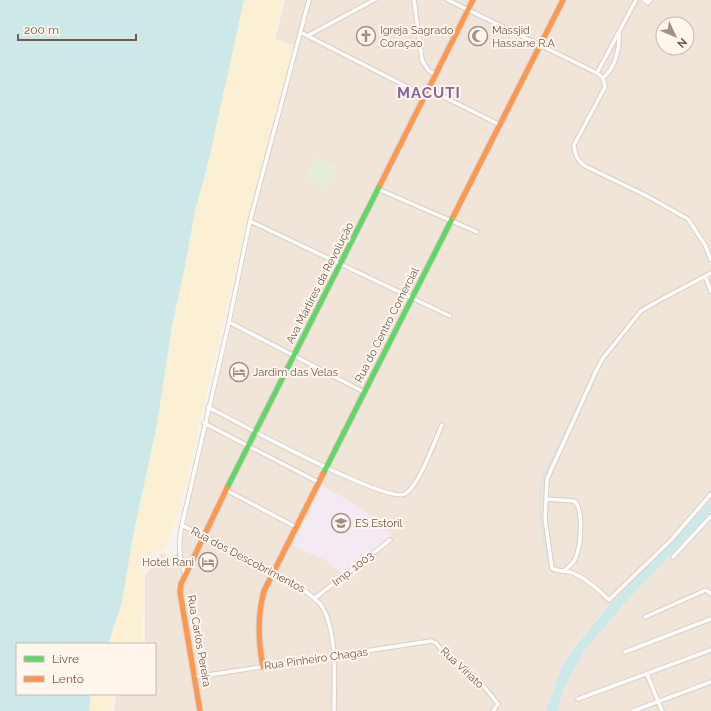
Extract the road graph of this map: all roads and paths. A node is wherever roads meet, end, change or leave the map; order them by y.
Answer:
1 (309, 0) edge
2 (374, 0) edge
3 (414, 0) edge
4 (448, 0) edge
5 (473, 0) edge
6 (563, 0) edge
7 (636, 0) edge
8 (644, 0) edge
9 (650, 0) edge
10 (468, 11) junction
11 (300, 32) junction
12 (619, 33) junction
13 (309, 35) junction
14 (540, 45) junction
15 (596, 73) junction
16 (436, 75) junction
17 (603, 78) junction
18 (428, 89) junction
19 (425, 96) junction
20 (500, 126) junction
21 (378, 189) junction
22 (250, 221) junction
23 (452, 221) junction
24 (477, 232) dead end
25 (709, 251) edge
26 (711, 260) edge
27 (342, 264) junction
28 (711, 274) edge
29 (706, 276) junction
30 (711, 292) edge
31 (412, 300) junction
32 (450, 316) dead end
33 (229, 322) junction
34 (295, 356) junction
35 (364, 392) junction
36 (208, 407) junction
37 (204, 423) junction
38 (442, 424) dead end
39 (256, 432) junction
40 (249, 445) junction
41 (327, 467) junction
42 (318, 482) junction
43 (226, 490) junction
44 (711, 494) edge
45 (546, 499) junction
46 (711, 516) edge
47 (182, 525) junction
48 (296, 527) junction
49 (203, 537) junction
50 (390, 540) dead end
51 (672, 557) dead end
52 (564, 571) junction
53 (273, 573) junction
54 (185, 575) junction
55 (711, 594) edge
56 (315, 598) junction
57 (645, 617) dead end
58 (711, 619) edge
59 (436, 644) joint
60 (711, 650) edge
61 (625, 652) dead end
62 (334, 656) junction
63 (262, 667) junction
64 (647, 674) junction
65 (195, 677) junction
66 (711, 682) edge
67 (578, 699) dead end
68 (658, 702) junction
69 (200, 711) edge
70 (334, 711) edge
71 (493, 711) edge
72 (633, 711) edge
73 (662, 711) edge

1 - 11 street
2 - 13 street
3 - 16 street
4 - 10 street
5 - 10 street, Ava Mártires da Revolução
6 - 14 street, Rua do Centro Comercial
7 - 12 street
8 - 9 street
10 - 14 street
10 - 16 street, Ava Mártires da Revolução
11 - 13 street
11 - 22 street
12 - 15 street
12 - 17 street
13 - 19 street
14 - 15 street
14 - 20 street, Rua do Centro Comercial
15 - 17 street
16 - 18 street, Ava Mártires da Revolução
17 - 25 street
18 - 19 street, Ava Mártires da Revolução
18 - 20 street
19 - 21 street, Ava Mártires da Revolução
20 - 23 street, Rua do Centro Comercial
21 - 23 street
21 - 27 street, Ava Mártires da Revolução
22 - 27 street
22 - 33 street
23 - 24 street
23 - 31 street, Rua do Centro Comercial
25 - 26 street
27 - 31 street
27 - 34 street, Ava Mártires da Revolução
28 - 29 street
29 - 30 street
29 - 45 street
31 - 32 street
31 - 35 street, Rua do Centro Comercial
33 - 34 street
33 - 36 street
34 - 35 street
34 - 39 street, Ava Mártires da Revolução
35 - 41 street, Rua do Centro Comercial
36 - 37 street
36 - 39 street
37 - 40 street
37 - 47 street
38 - 41 street
39 - 40 street, Ava Mártires da Revolução
39 - 41 street
40 - 42 street
40 - 43 street, Ava Mártires da Revolução
41 - 42 street, Rua do Centro Comercial
42 - 48 street, Rua do Centro Comercial
43 - 48 street
43 - 49 street, Ava Mártires da Revolução
44 - 52 street
45 - 52 street
45 - 52 street
46 - 51 street
47 - 49 street, Rua dos Descobrimentos
47 - 54 street
48 - 53 street, Rua do Centro Comercial
49 - 53 street, Rua dos Descobrimentos
49 - 54 street, Ava Mártires da Revolução
50 - 56 street, Imp. 1003
53 - 56 street, Rua dos Descobrimentos
53 - 63 street, Rua do Centro Comercial
54 - 65 street, Rua Carlos Pereira
55 - 57 street
56 - 62 street, Rua dos Descobrimentos
58 - 61 street
59 - 62 street, Rua Pinheiro Chagas
59 - 71 street, Rua Viriato
60 - 64 street
62 - 63 street, Rua Pinheiro Chagas
62 - 70 street, Rua dos Descobrimentos
63 - 65 street, Rua Pinheiro Chagas
64 - 67 street
64 - 68 street
65 - 69 street, Rua Carlos Pereira
66 - 68 street
68 - 72 street
68 - 73 street

